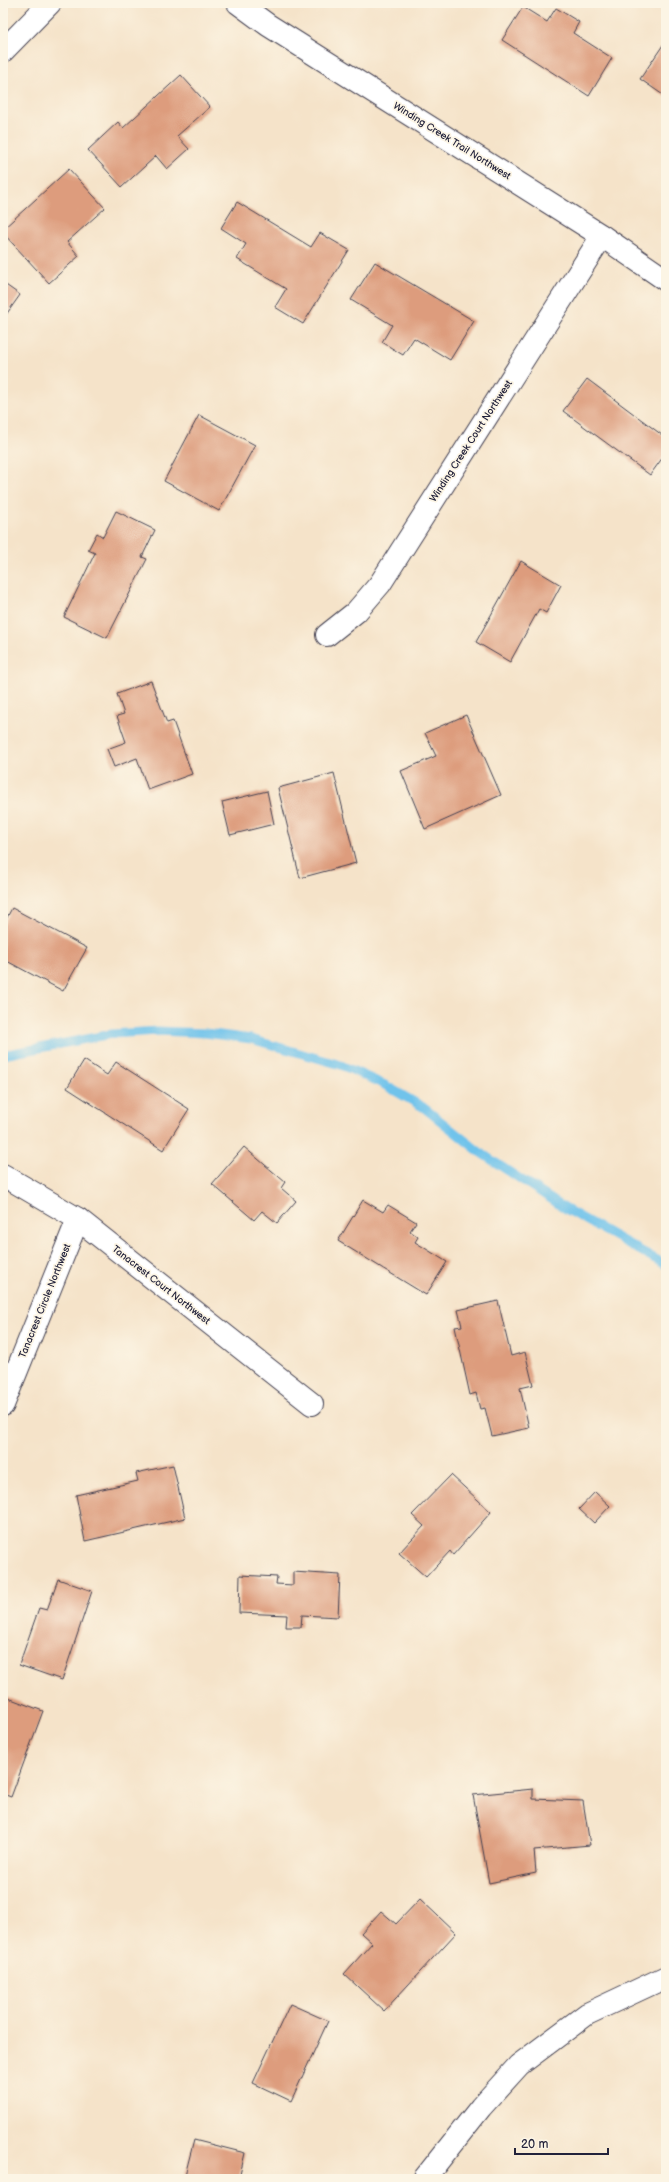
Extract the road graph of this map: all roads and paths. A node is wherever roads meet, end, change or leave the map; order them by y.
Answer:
1 (50, 3) edge
2 (238, 3) edge
3 (3, 51) edge
4 (602, 236) junction
5 (666, 280) edge
6 (327, 635) dead end
7 (3, 1175) edge
8 (78, 1219) junction
9 (312, 1404) dead end
10 (3, 1405) edge
11 (666, 1977) edge
12 (424, 2179) edge

1 - 3 street
2 - 4 street, Winding Creek Trail Northwest
4 - 5 street, Winding Creek Trail Northwest
4 - 6 street, Winding Creek Court Northwest
7 - 8 street, Tanacrest Court Northwest
8 - 9 street, Tanacrest Court Northwest
8 - 10 street, Tanacrest Circle Northwest
11 - 12 street

